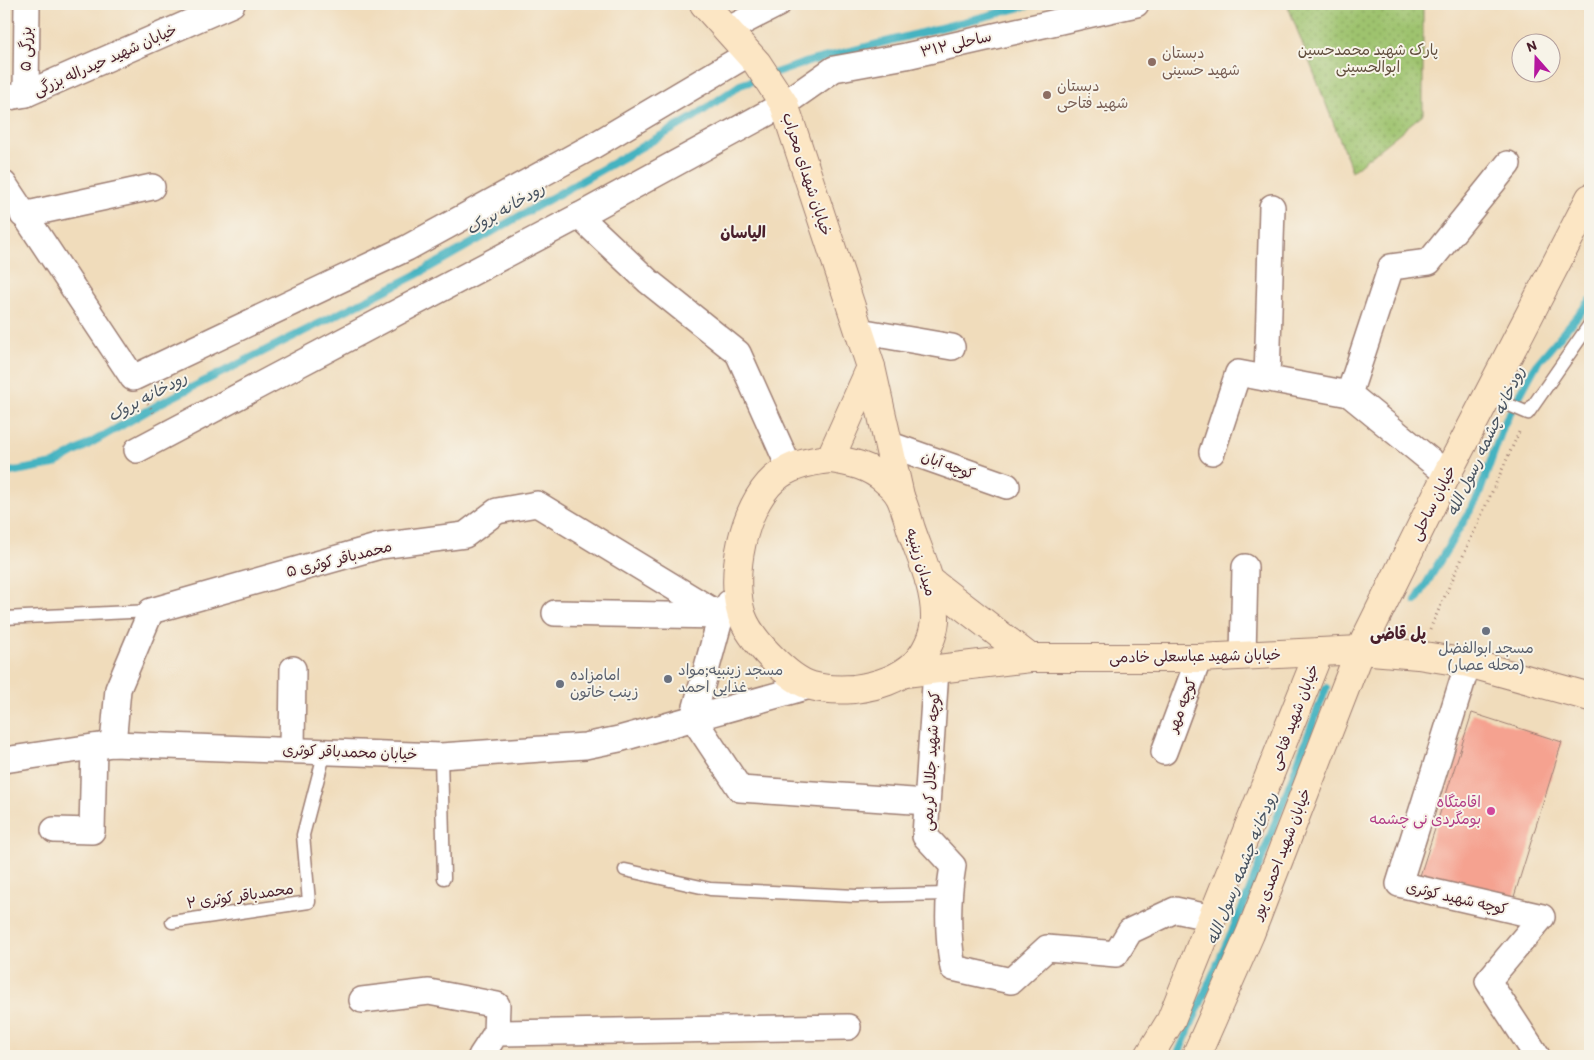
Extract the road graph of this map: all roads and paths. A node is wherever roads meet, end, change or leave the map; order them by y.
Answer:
1 (27, 4) edge
2 (232, 4) edge
3 (704, 4) edge
4 (778, 4) edge
5 (1136, 4) edge
6 (727, 30) junction
7 (753, 58) junction
8 (15, 96) edge
9 (782, 99) junction
10 (1508, 164) dead end
11 (4, 184) edge
12 (152, 187) dead end
13 (1590, 198) edge
14 (1272, 207) dead end
15 (23, 215) junction
16 (579, 216) junction
17 (1590, 324) edge
18 (859, 331) junction
19 (952, 347) dead end
20 (871, 367) junction
21 (1267, 379) junction
22 (1349, 394) junction
23 (1492, 398) junction
24 (1524, 411) junction
25 (888, 444) junction
26 (137, 450) dead end
27 (1212, 452) dead end
28 (830, 459) junction
29 (790, 469) junction
30 (1447, 474) junction
31 (1008, 486) dead end
32 (900, 496) junction
33 (1245, 567) dead end
34 (929, 580) junction
35 (736, 593) junction
36 (151, 611) junction
37 (555, 613) dead end
38 (721, 616) junction
39 (4, 618) edge
40 (1360, 650) junction
41 (1319, 652) junction
42 (1418, 655) junction
43 (1243, 656) junction
44 (1030, 658) junction
45 (1199, 658) junction
46 (1468, 664) junction
47 (293, 669) dead end
48 (936, 670) junction
49 (904, 673) junction
50 (810, 686) junction
51 (1590, 697) edge
52 (693, 718) junction
53 (103, 745) junction
54 (292, 750) junction
55 (325, 751) junction
56 (1164, 752) dead end
57 (441, 756) junction
58 (4, 760) edge
59 (928, 802) junction
60 (54, 830) dead end
61 (625, 870) dead end
62 (444, 878) dead end
63 (948, 894) junction
64 (1216, 919) junction
65 (172, 922) dead end
66 (1247, 933) junction
67 (362, 1000) dead end
68 (848, 1027) dead end
69 (496, 1033) junction
70 (481, 1056) edge
71 (1149, 1056) edge
72 (1196, 1056) edge
73 (1537, 1056) edge

1 - 8 street, بزرگی ۵
2 - 8 street, خیابان شهید حیدراله بزرگی
3 - 6 street, خیابان شهدای محراب
4 - 6 street
5 - 9 street, ساحلی ۳۱۲
6 - 7 street, خیابان شهدای محراب
7 - 9 street, خیابان شهدای محراب
7 - 15 street
9 - 16 street, ساحلی ۳۱۲
9 - 18 street, خیابان شهدای محراب
10 - 22 street
11 - 15 street
12 - 15 street
13 - 23 street, خیابان ساحلی
14 - 21 street
16 - 26 street, ساحلی ۳۱۲
16 - 29 street
17 - 24 lane
18 - 19 street
18 - 20 street, خیابان شهدای محراب
20 - 25 street, خیابان شهدای محراب
20 - 28 street
21 - 22 street
21 - 27 street
22 - 30 street
23 - 24 lane
23 - 30 street, خیابان ساحلی
24 - 42 path
25 - 31 street, کوچه آبان
25 - 32 street, خیابان شهدای محراب
28 - 29 street, میدان زینبیه
28 - 32 street, میدان زینبیه
29 - 35 street, میدان زینبیه
30 - 40 street, خیابان ساحلی
32 - 34 street, میدان زینبیه
33 - 43 street
34 - 44 street
34 - 49 street, میدان زینبیه
35 - 38 street
35 - 50 street, میدان زینبیه
36 - 38 street, محمدباقر کوثری ۵
36 - 39 lane
36 - 53 street
37 - 38 street
38 - 52 street
40 - 41 street, خیابان شهید عباسعلی خادمی
40 - 42 street, خیابان شهید عباسعلی خادمی
40 - 66 street, خیابان شهید احمدی پور
41 - 43 street, خیابان شهید عباسعلی خادمی
41 - 64 street, خیابان شهید فتاحی
42 - 46 street, خیابان شهید عباسعلی خادمی
43 - 45 street, خیابان شهید عباسعلی خادمی
44 - 45 street, خیابان شهید عباسعلی خادمی
44 - 48 street, خیابان شهید عباسعلی خادمی
45 - 56 street, کوچه مهر
46 - 51 street, خیابان شهید عباسعلی خادمی
46 - 73 street, کوچه شهید کوثری
47 - 54 street
48 - 49 street, خیابان شهید عباسعلی خادمی
48 - 59 street, کوچه شهید جلال کریمی
49 - 50 street, میدان زینبیه
50 - 52 street, خیابان محمدباقر کوثری
52 - 57 street, خیابان محمدباقر کوثری
52 - 59 street
53 - 54 street, خیابان محمدباقر کوثری
53 - 58 street, خیابان محمدباقر کوثری
53 - 60 street
54 - 55 street, خیابان محمدباقر کوثری
55 - 57 street, خیابان محمدباقر کوثری
55 - 65 lane, محمدباقر کوثری ۲
57 - 62 lane
59 - 63 street, کوچه شهید جلال کریمی
61 - 63 lane
63 - 64 street, کوچه شهید جلال کریمی
64 - 66 street
64 - 71 street, خیابان شهید فتاحی
66 - 72 street, خیابان شهید احمدی پور
67 - 69 street
68 - 69 street
69 - 70 street

